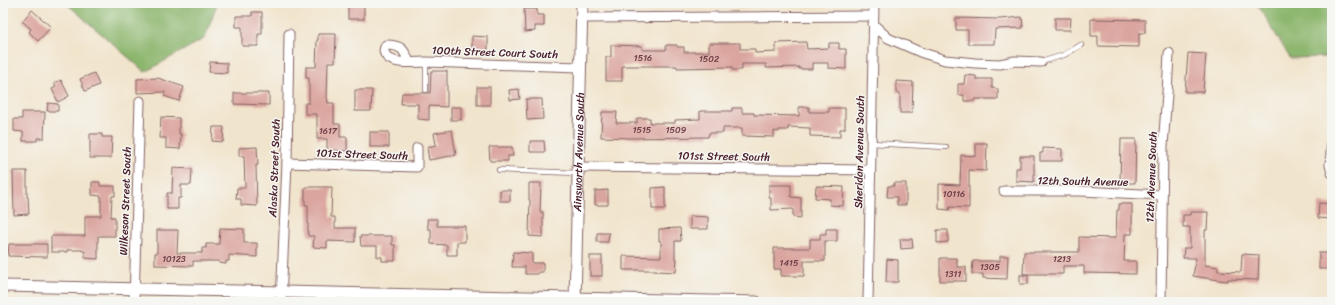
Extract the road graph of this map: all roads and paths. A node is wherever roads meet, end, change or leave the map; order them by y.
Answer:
1 (582, 3) edge
2 (874, 3) edge
3 (582, 18) junction
4 (873, 20) junction
5 (289, 34) dead end
6 (1081, 45) dead end
7 (1169, 53) dead end
8 (409, 62) dead end
9 (426, 62) junction
10 (1041, 62) joint
11 (580, 67) junction
12 (426, 90) dead end
13 (140, 101) dead end
14 (1332, 140) edge
15 (871, 143) junction
16 (946, 147) dead end
17 (417, 148) dead end
18 (287, 163) junction
19 (498, 170) dead end
20 (578, 170) junction
21 (870, 170) junction
22 (1332, 174) edge
23 (1004, 191) dead end
24 (1162, 195) junction
25 (3, 286) edge
26 (134, 289) junction
27 (281, 297) edge
28 (575, 300) edge
29 (134, 302) edge
30 (756, 302) edge
31 (868, 302) edge
32 (1161, 302) edge

1 - 3 street, Ainsworth Avenue South
2 - 4 street, Sheridan Avenue South
3 - 4 street
3 - 11 street, Ainsworth Avenue South
4 - 10 street
4 - 15 street, Sheridan Avenue South
5 - 18 street, Alaska Street South
6 - 10 lane
7 - 24 street, 12th Avenue South
8 - 9 street, 100th Street Court South
9 - 11 street, 100th Street Court South
9 - 12 lane
11 - 20 street, Ainsworth Avenue South
13 - 26 street, Wilkeson Street South
14 - 22 street
15 - 16 lane
15 - 21 street, Sheridan Avenue South
17 - 18 street, 101st Street South
18 - 27 street, Alaska Street South
19 - 20 lane
20 - 21 street, 101st Street South
20 - 28 street, Ainsworth Avenue South
21 - 31 street, Sheridan Avenue South
23 - 24 street, 12th South Avenue
24 - 32 street, 12th Avenue South
25 - 26 street
26 - 27 street
26 - 29 street, Wilkeson Street South
27 - 28 street
28 - 30 street

